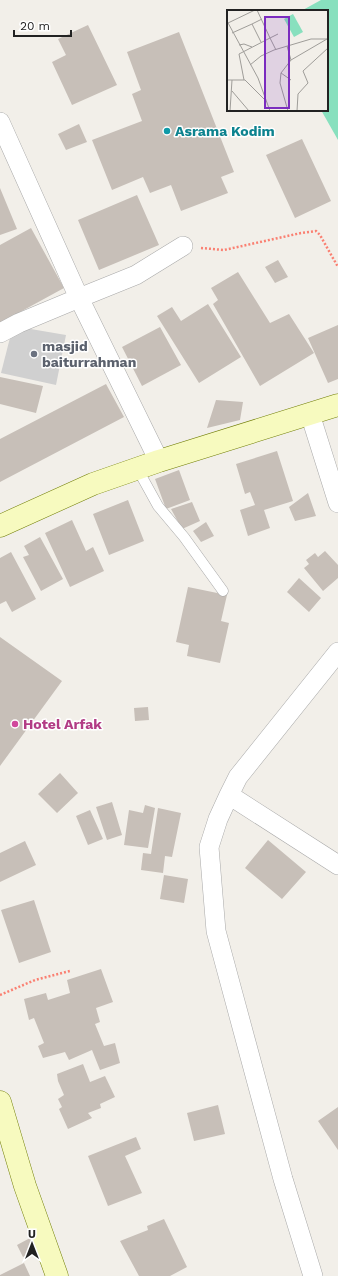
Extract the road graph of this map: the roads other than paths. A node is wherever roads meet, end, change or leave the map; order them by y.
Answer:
1 (0, 122) edge
2 (184, 246) road end
3 (79, 298) junction
4 (0, 334) edge
5 (338, 405) edge
6 (310, 414) junction
7 (160, 461) junction
8 (137, 468) junction
9 (338, 503) edge
10 (0, 526) edge
11 (223, 591) dead end
12 (338, 652) edge
13 (229, 795) junction
14 (338, 865) edge
15 (1, 1113) edge
16 (0, 1160) edge
17 (25, 1186) junction
18 (57, 1276) edge
19 (312, 1276) edge

1 - 3 street
2 - 3 street
3 - 4 street
3 - 7 street
5 - 6 street
6 - 7 street
6 - 9 street
7 - 8 street
8 - 10 street
8 - 11 lane
12 - 13 street
13 - 14 street
13 - 19 street
15 - 17 street
16 - 17 street
17 - 18 street

